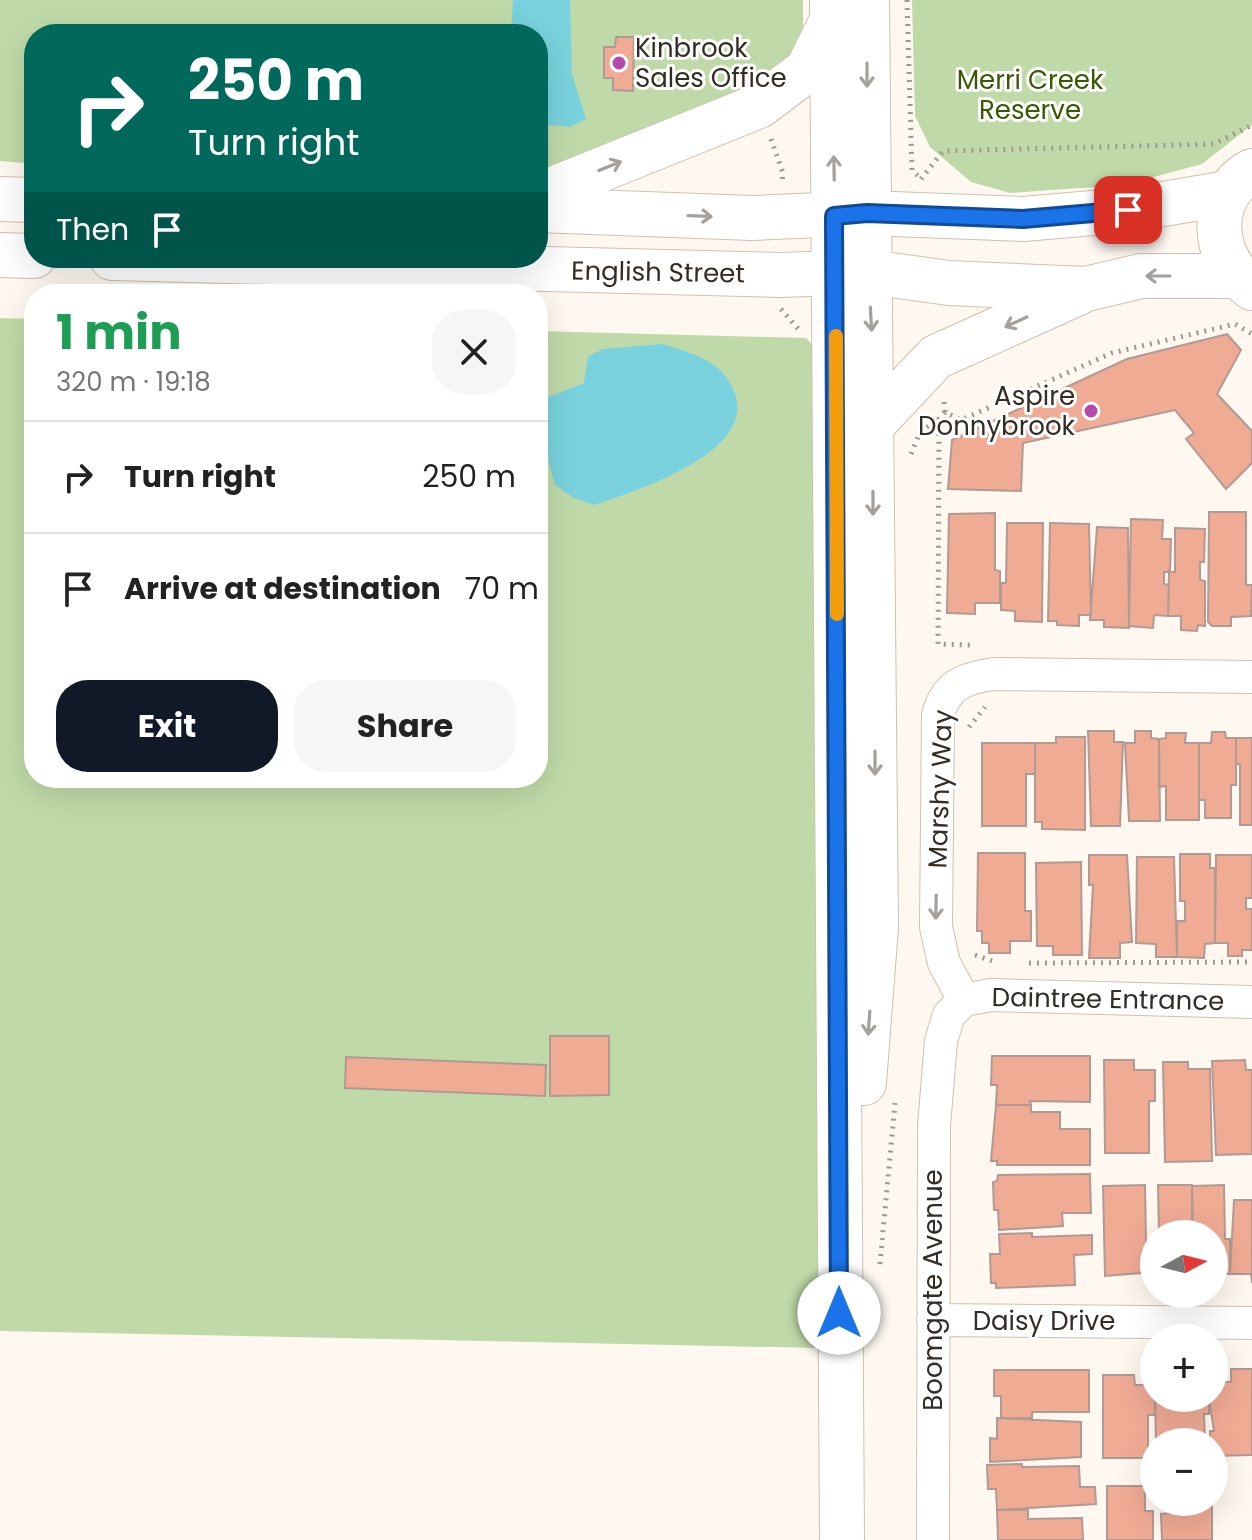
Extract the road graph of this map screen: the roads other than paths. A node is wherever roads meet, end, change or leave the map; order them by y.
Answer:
1 (843, 7) edge
2 (1240, 182) edge
3 (548, 191) edge
4 (0, 199) edge
5 (24, 200) edge
6 (548, 210) edge
7 (850, 214) junction
8 (0, 255) edge
9 (24, 256) edge
10 (548, 267) edge
11 (852, 273) junction
12 (1244, 282) edge
13 (1086, 289) junction
14 (872, 425) junction
15 (1252, 677) edge
16 (964, 1000) junction
17 (1252, 1002) edge
18 (941, 1041) joint
19 (933, 1320) junction
20 (1252, 1323) edge
21 (839, 1344) junction
22 (842, 1540) edge
23 (933, 1540) edge

3 -> 1 main road
7 -> 1 main road
1 -> 7 main road
2 - 7 main road
2 - 12 main road
4 - 5 main road
6 -> 7 main road
7 - 11 main road
8 - 9 main road
10 - 11 main road, English Street
11 - 13 main road, English Street
11 -> 14 main road
11 - 21 main road
12 -> 13 main road
13 -> 14 main road
14 -> 21 main road
15 -> 16 street, Marshy Way
16 - 17 street, Daintree Entrance
16 - 18 street, Daintree Entrance
18 - 19 street, Boomgate Avenue
19 - 20 street, Daisy Drive
19 - 23 street, Boomgate Avenue
21 - 22 main road

